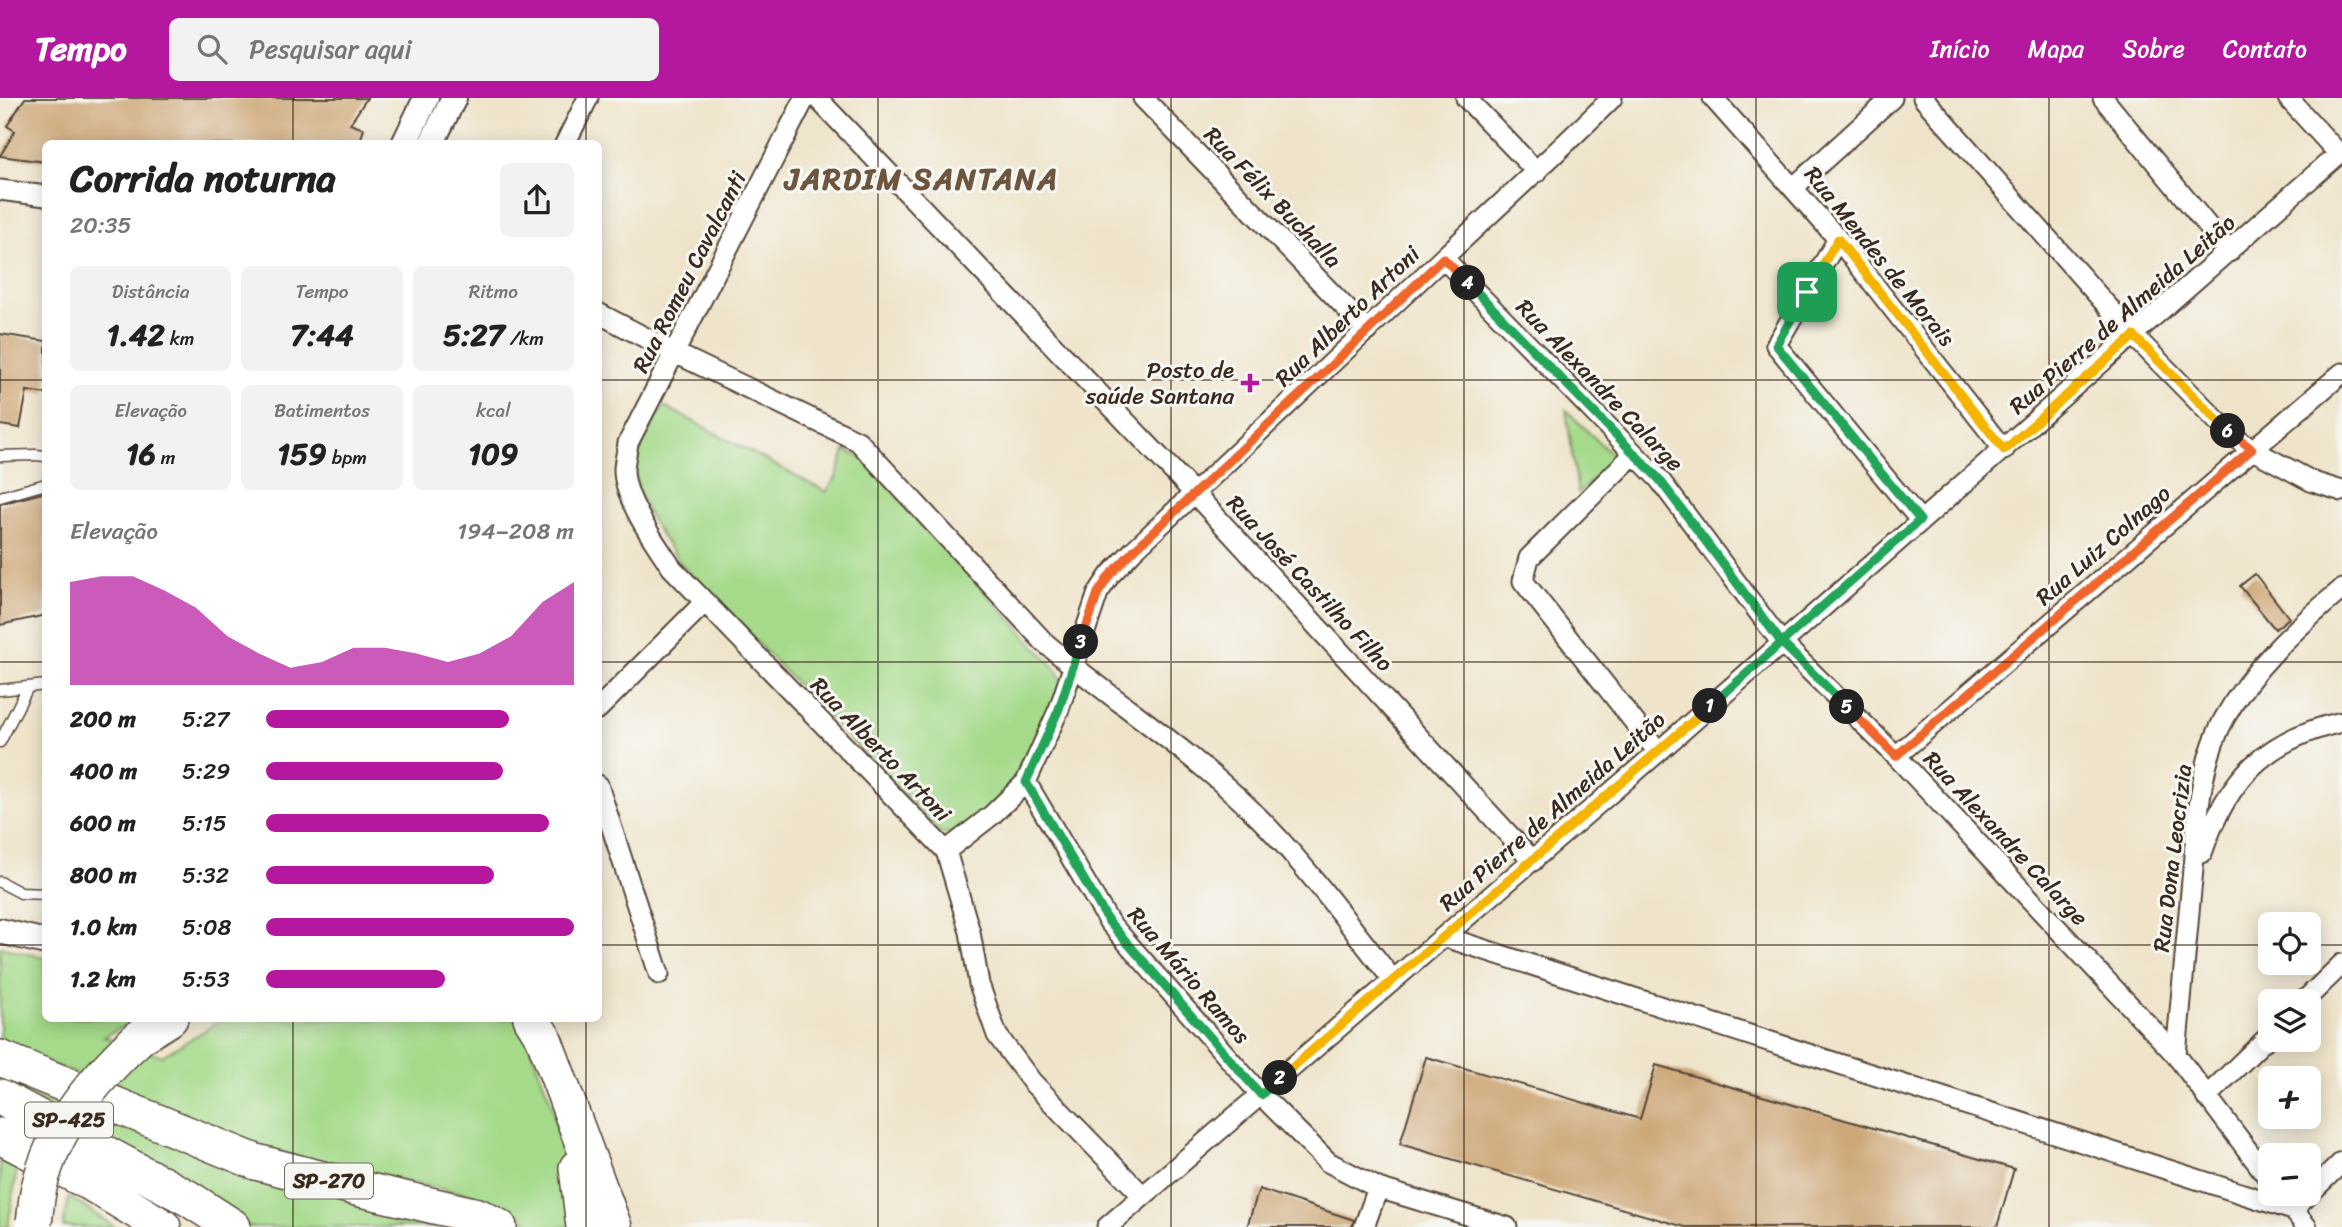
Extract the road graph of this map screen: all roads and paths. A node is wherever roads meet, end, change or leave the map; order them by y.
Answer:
1 (426, 98) edge
2 (454, 98) edge
3 (588, 98) edge
4 (805, 98) edge
5 (817, 98) edge
6 (1143, 98) edge
7 (1465, 98) edge
8 (1612, 98) edge
9 (1713, 98) edge
10 (1892, 98) edge
11 (1923, 98) edge
12 (2103, 98) edge
13 (2288, 98) edge
14 (406, 140) edge
15 (432, 140) edge
16 (567, 140) edge
17 (2340, 153) edge
18 (1537, 172) junction
19 (1794, 187) junction
20 (0, 190) edge
21 (42, 195) edge
22 (1838, 239) junction
23 (2229, 252) junction
24 (1443, 258) junction
25 (602, 315) edge
26 (1368, 331) junction
27 (2134, 336) junction
28 (675, 353) junction
29 (2342, 373) edge
30 (2252, 449) junction
31 (2004, 450) junction
32 (1634, 454) junction
33 (0, 456) edge
34 (42, 456) edge
35 (624, 471) joint
36 (42, 485) edge
37 (2342, 491) edge
38 (1194, 493) junction
39 (0, 497) edge
40 (1920, 520) junction
41 (2342, 589) edge
42 (705, 603) junction
43 (1781, 642) junction
44 (1073, 667) junction
45 (42, 685) edge
46 (28, 687) junction
47 (0, 690) edge
48 (602, 705) edge
49 (2342, 722) edge
50 (0, 742) edge
51 (1658, 752) junction
52 (1896, 756) junction
53 (1026, 782) junction
54 (602, 797) edge
55 (946, 850) junction
56 (1533, 861) junction
57 (2192, 880) junction
58 (0, 882) edge
59 (42, 894) edge
60 (0, 931) edge
61 (1445, 937) junction
62 (42, 941) edge
63 (2342, 964) edge
64 (659, 974) dead end
65 (1394, 981) junction
66 (2316, 989) edge
67 (164, 1022) edge
68 (537, 1025) edge
69 (2258, 1047) edge
70 (2176, 1055) junction
71 (0, 1058) edge
72 (1261, 1095) junction
73 (0, 1097) edge
74 (2206, 1097) junction
75 (567, 1104) junction
76 (0, 1136) edge
77 (2342, 1162) edge
78 (2258, 1164) edge
79 (1378, 1188) junction
80 (1143, 1196) junction
81 (2290, 1206) edge
82 (2293, 1210) junction
83 (151, 1222) edge
84 (34, 1225) edge
85 (233, 1227) edge
86 (499, 1227) edge
87 (584, 1227) edge
88 (614, 1227) edge
89 (1107, 1227) edge
90 (1364, 1227) edge
91 (1507, 1227) edge
92 (2306, 1227) edge

1 - 14 street
2 - 15 street
3 - 16 street
4 - 28 street, Rua Romeu Cavalcanti
5 - 38 street, Rua José Castilho Filho
6 - 26 street, Rua Félix Buchalla
7 - 18 street
8 - 18 street, Rua Alberto Artoni
9 - 19 street, Rua Mendes de Morais
10 - 19 street
11 - 27 street
12 - 23 street
13 - 17 street
17 - 23 street, Rua Pierre de Almeida Leitão
18 - 24 street, Rua Alberto Artoni
19 - 22 street, Rua Mendes de Morais
20 - 21 street
22 - 31 street, Rua Mendes de Morais
22 - 40 street
23 - 27 street, Rua Pierre de Almeida Leitão
24 - 26 street, Rua Alberto Artoni
24 - 32 street, Rua Alexandre Calarge
25 - 28 street
26 - 38 street, Rua Alberto Artoni
27 - 30 street
27 - 31 street, Rua Pierre de Almeida Leitão
28 - 35 street, Rua Romeu Cavalcanti
28 - 44 street
29 - 30 street, Rua Luiz Colnago
30 - 37 street
30 - 52 street, Rua Luiz Colnago
31 - 40 street, Rua Pierre de Almeida Leitão
32 - 43 street, Rua Alexandre Calarge
32 - 51 street
33 - 34 lane
35 - 42 street, Rua Alberto Artoni
36 - 39 lane
38 - 44 street, Rua Alberto Artoni
38 - 56 street, Rua José Castilho Filho
40 - 43 street, Rua Pierre de Almeida Leitão
41 - 57 street, Rua Dona Leocrizia
42 - 48 street
42 - 55 street, Rua Alberto Artoni
43 - 51 street, Rua Pierre de Almeida Leitão
43 - 52 street, Rua Alexandre Calarge
44 - 53 street, Rua Alberto Artoni
44 - 65 street
45 - 46 lane
46 - 47 lane
46 - 50 lane
49 - 57 street
51 - 56 street, Rua Pierre de Almeida Leitão
52 - 70 street, Rua Alexandre Calarge
53 - 55 street, Rua Alberto Artoni
53 - 72 street, Rua Mário Ramos
54 - 64 street
55 - 80 street
56 - 61 street, Rua Pierre de Almeida Leitão
57 - 70 street, Rua Dona Leocrizia
58 - 59 lane
60 - 62 street
61 - 65 street, Rua Pierre de Almeida Leitão
61 - 82 street
63 - 66 street
65 - 72 street, Rua Pierre de Almeida Leitão
67 - 84 highway, SP-425, bridge
68 - 75 highway
69 - 74 street
70 - 74 street, Rua Alexandre Calarge
71 - 86 highway, SP-270
72 - 79 street, Rua Mário Ramos
72 - 80 street, Rua Pierre de Almeida Leitão
73 - 85 highway
74 - 78 street, Rua Alexandre Calarge
75 - 87 highway
75 - 88 highway
76 - 83 highway
77 - 82 street
79 - 90 street
79 - 91 street, Rua Mário Ramos
80 - 89 street, Rua Pierre de Almeida Leitão
81 - 82 street
82 - 92 street

